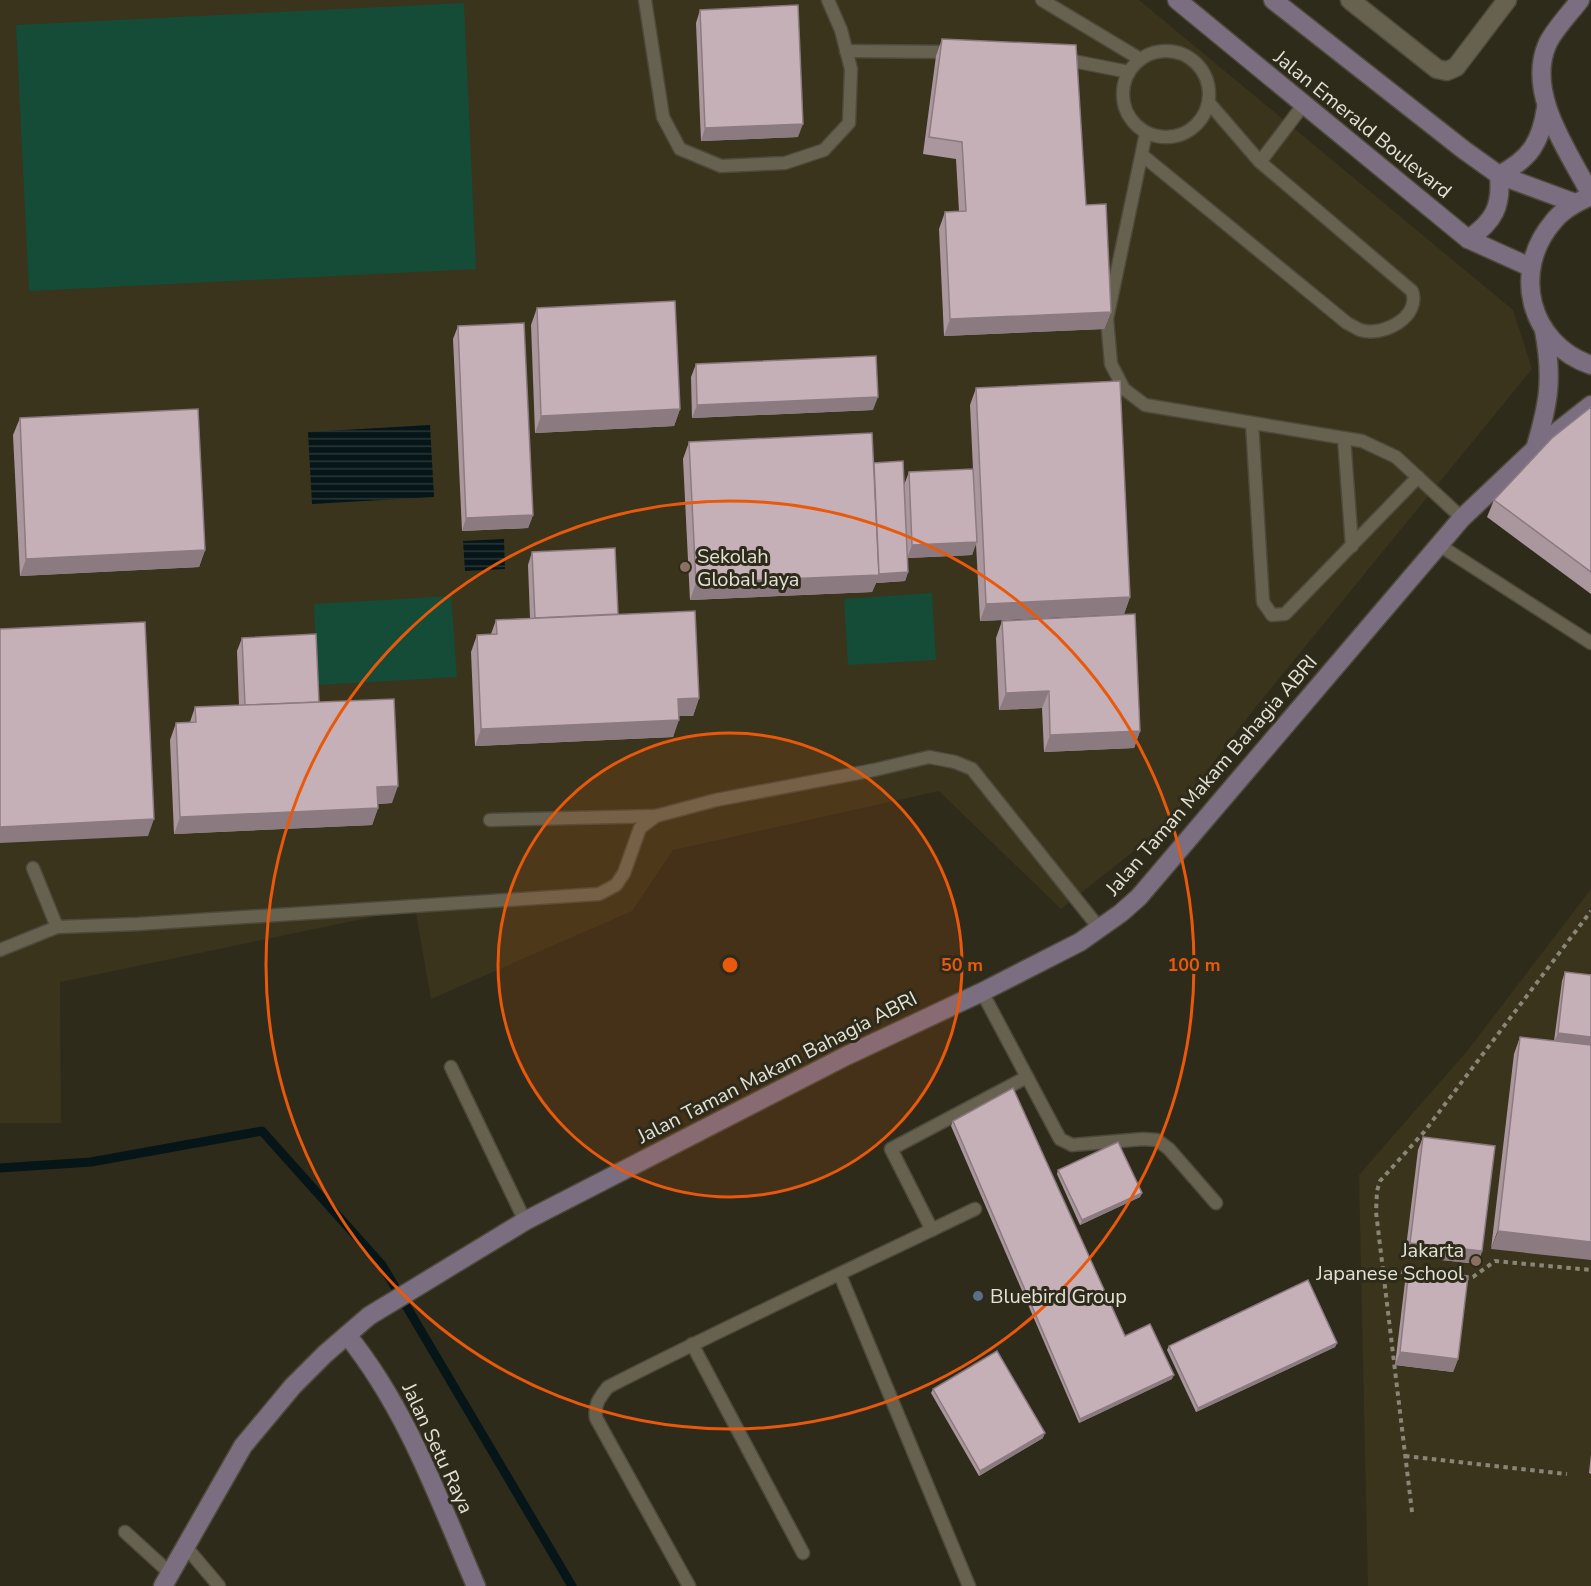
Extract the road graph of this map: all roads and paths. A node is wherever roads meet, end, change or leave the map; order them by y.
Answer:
1 (645, 0) edge
2 (828, 0) edge
3 (1042, 0) edge
4 (1177, 0) edge
5 (1273, 0) edge
6 (1350, 0) edge
7 (1507, 0) edge
8 (1580, 0) edge
9 (846, 51) junction
10 (960, 52) edge
11 (1051, 56) edge
12 (1140, 59) junction
13 (1129, 72) junction
14 (1210, 104) junction
15 (1304, 104) junction
16 (1546, 108) junction
17 (1146, 133) junction
18 (1142, 155) junction
19 (1260, 162) junction
20 (1499, 175) junction
21 (1586, 198) edge
22 (1468, 239) junction
23 (1530, 267) junction
24 (1544, 330) junction
25 (1591, 364) edge
26 (1591, 405) edge
27 (1252, 423) junction
28 (1344, 438) junction
29 (1535, 449) junction
30 (1418, 477) junction
31 (1462, 518) junction
32 (1439, 545) junction
33 (1352, 546) junction
34 (1591, 643) edge
35 (656, 816) junction
36 (490, 820) dead end
37 (33, 868) dead end
38 (1591, 911) edge
39 (57, 927) junction
40 (1100, 929) junction
41 (0, 950) edge
42 (982, 992) junction
43 (451, 1067) dead end
44 (1027, 1077) junction
45 (1216, 1203) dead end
46 (975, 1209) dead end
47 (525, 1221) junction
48 (932, 1230) junction
49 (1383, 1270) junction
50 (1591, 1270) edge
51 (1415, 1274) edge
52 (840, 1275) junction
53 (1458, 1278) edge
54 (347, 1335) junction
55 (692, 1344) junction
56 (1405, 1456) junction
57 (1568, 1474) dead end
58 (1412, 1512) dead end
59 (125, 1532) dead end
60 (186, 1547) junction
61 (803, 1553) dead end
62 (167, 1580) edge
63 (219, 1586) edge
64 (476, 1586) edge
65 (689, 1586) edge
66 (969, 1586) edge

1 - 9 lane
2 - 9 lane
3 - 12 lane
4 - 15 main road, Jalan Emerald Boulevard
5 - 20 main road, Jalan Emerald Boulevard
6 - 7 street
8 - 16 main road
9 - 10 lane
11 - 13 lane
12 - 13 lane
12 - 14 lane
13 - 17 lane
14 - 17 lane
14 - 19 lane
15 - 19 lane
15 - 22 main road, Jalan Emerald Boulevard
16 - 20 main road
16 - 21 main road
17 - 18 lane
18 - 19 lane
18 - 27 lane
20 - 21 main road, Jalan Emerald Boulevard
20 - 22 main road
21 - 23 main road
22 - 23 main road, Jalan Emerald Boulevard
23 - 24 main road
24 - 25 main road
24 - 29 main road
26 - 29 main road, Jalan Taman Makam Bahagia ABRI
27 - 28 lane
27 - 33 lane
28 - 30 lane
28 - 33 lane
29 - 31 main road, Jalan Taman Makam Bahagia ABRI
30 - 31 lane
30 - 33 lane
31 - 32 main road, Jalan Taman Makam Bahagia ABRI
32 - 34 lane
32 - 40 main road, Jalan Taman Makam Bahagia ABRI
35 - 36 lane
35 - 39 lane
35 - 40 lane
37 - 39 lane
38 - 49 path
39 - 41 lane
40 - 42 main road, Jalan Taman Makam Bahagia ABRI
42 - 44 lane
42 - 47 main road, Jalan Taman Makam Bahagia ABRI
43 - 47 lane
44 - 45 lane
44 - 48 lane
46 - 48 lane
47 - 54 main road, Jalan Taman Makam Bahagia ABRI
48 - 52 lane
49 - 51 path
49 - 56 path
50 - 53 path
52 - 55 lane
52 - 66 lane
54 - 60 main road, Jalan Taman Makam Bahagia ABRI
54 - 64 main road, Jalan Setu Raya
55 - 61 lane
55 - 65 lane
56 - 57 path
56 - 58 path
59 - 62 lane
60 - 62 main road, Jalan Taman Makam Bahagia ABRI
60 - 63 lane

